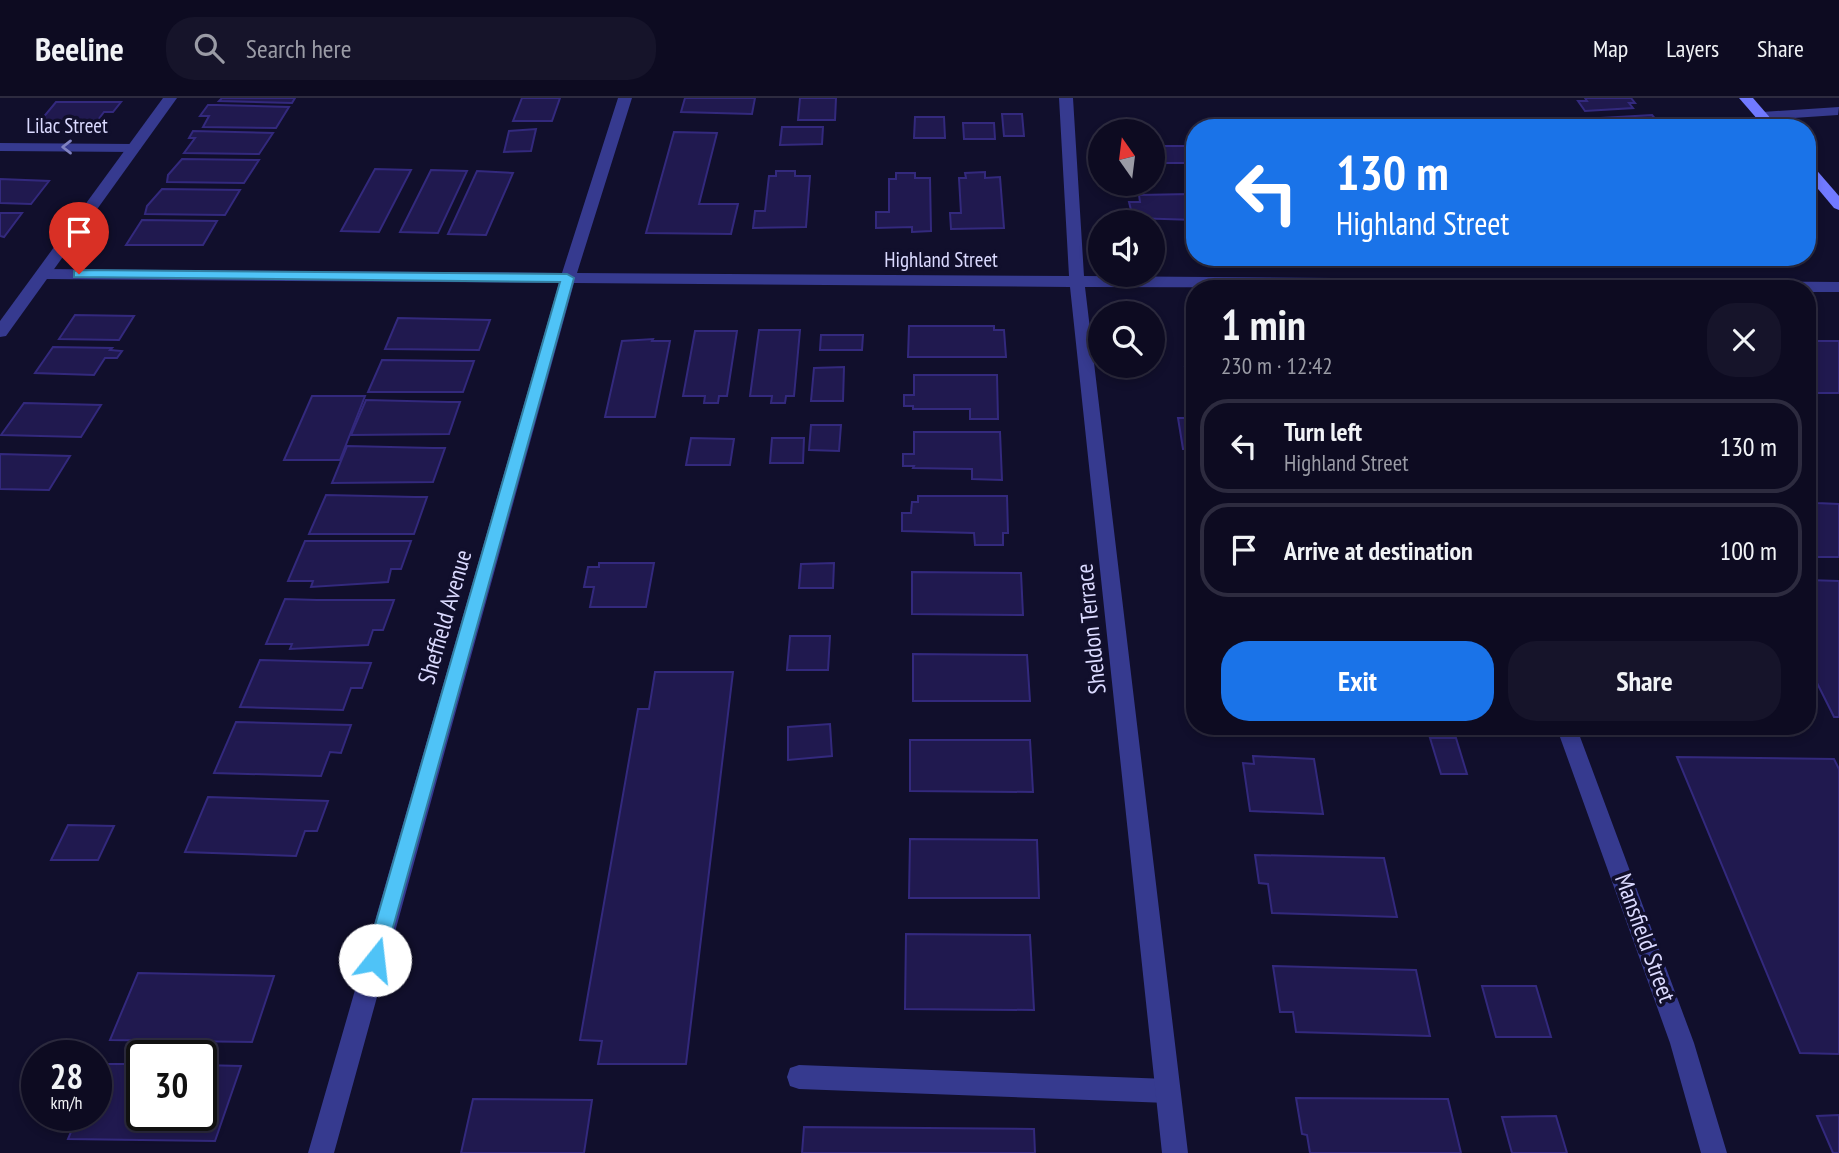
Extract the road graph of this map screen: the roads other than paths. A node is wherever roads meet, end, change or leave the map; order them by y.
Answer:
1 (170, 98) edge
2 (625, 98) edge
3 (1066, 98) edge
4 (1746, 98) edge
5 (1838, 111) edge
6 (1762, 116) junction
7 (1764, 119) edge
8 (0, 146) edge
9 (134, 148) junction
10 (1816, 178) edge
11 (1839, 205) edge
12 (43, 274) junction
13 (567, 278) junction
14 (1077, 282) junction
15 (1186, 284) edge
16 (1816, 287) edge
17 (1839, 287) edge
18 (0, 332) edge
19 (1569, 735) edge
20 (799, 1077) dead end
21 (1168, 1091) junction
22 (321, 1153) edge
23 (1175, 1153) edge
24 (1714, 1153) edge

1 - 9 street
2 - 13 street, Sheffield Avenue
3 - 14 street, Sheldon Terrace
4 - 6 main road
5 - 6 street
6 - 7 main road
9 -> 8 street, Lilac Street
9 - 12 street
10 - 11 main road
12 - 13 street, Highland Street
12 - 18 street
13 - 14 street, Highland Street
13 - 22 street, Sheffield Avenue
14 - 15 street, Highland Street
14 - 21 street, Sheldon Terrace
16 - 17 street, Highland Street
19 - 24 street, Mansfield Street
20 - 21 street
21 - 23 street, Sheldon Terrace

